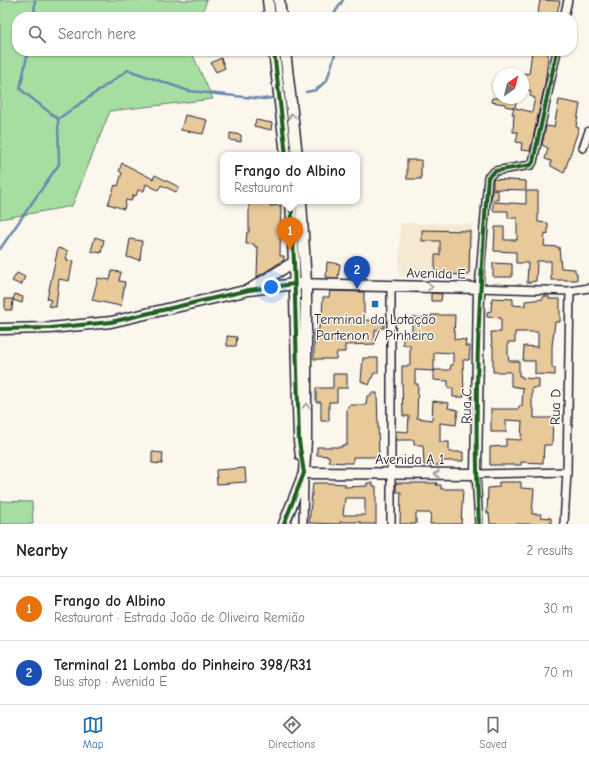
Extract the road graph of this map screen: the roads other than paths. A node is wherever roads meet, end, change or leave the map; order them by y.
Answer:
1 (268, 0) edge
2 (279, 0) edge
3 (568, 0) edge
4 (269, 12) edge
5 (280, 12) edge
6 (565, 12) edge
7 (275, 56) edge
8 (286, 56) edge
9 (556, 56) edge
10 (589, 131) edge
11 (583, 148) dead end
12 (286, 152) edge
13 (297, 152) edge
14 (291, 204) edge
15 (301, 204) edge
16 (294, 262) junction
17 (294, 284) junction
18 (306, 284) junction
19 (391, 287) junction
20 (479, 288) junction
21 (589, 288) edge
22 (249, 290) junction
23 (570, 290) junction
24 (0, 329) edge
25 (567, 472) junction
26 (304, 473) junction
27 (391, 473) junction
28 (476, 474) junction
29 (284, 524) edge
30 (303, 524) edge
31 (391, 524) edge
32 (479, 524) edge
33 (564, 524) edge

1 - 4 main road
2 - 5 main road
3 - 6 street
7 - 12 main road
13 -> 8 main road
9 - 20 street
10 - 11 street
14 - 16 main road
15 - 18 main road
16 - 17 main road
16 - 18 main road
16 - 22 main road
17 - 18 main road, Avenida E
17 - 22 main road, Avenida E
17 - 26 main road
18 - 19 main road, Avenida E
26 -> 18 main road
19 -> 20 main road, Avenida E
19 - 27 street
20 - 23 street, Avenida E
20 - 28 main road, Rua C
21 - 23 street, Avenida E
22 - 24 main road
23 - 25 street, Rua D
25 - 28 street, Avenida A 1
25 - 33 street, Rua D
26 - 27 main road, Avenida A 1
26 - 29 main road
26 - 30 street
28 -> 27 main road, Avenida A 1
27 - 31 street
28 - 32 street, Rua C

